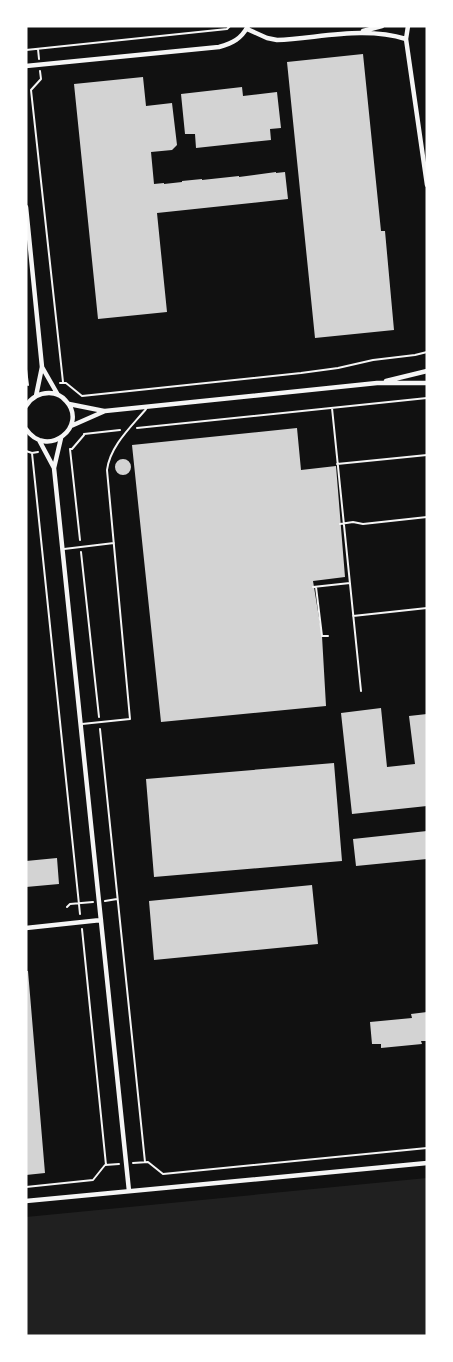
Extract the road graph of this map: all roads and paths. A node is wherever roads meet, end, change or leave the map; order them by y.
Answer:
1 (230, 26) edge
2 (382, 26) edge
3 (408, 26) edge
4 (248, 27) edge
5 (356, 33) junction
6 (406, 39) junction
7 (38, 49) junction
8 (26, 50) edge
9 (39, 65) junction
10 (26, 66) edge
11 (427, 185) edge
12 (26, 207) edge
13 (427, 352) edge
14 (42, 367) junction
15 (26, 369) edge
16 (427, 371) edge
17 (63, 382) junction
18 (377, 383) junction
19 (427, 383) edge
20 (52, 384) junction
21 (39, 385) junction
22 (27, 386) edge
23 (58, 395) junction
24 (36, 396) junction
25 (427, 398) edge
26 (69, 404) junction
27 (26, 406) edge
28 (147, 407) junction
29 (332, 408) junction
30 (105, 411) junction
31 (71, 426) junction
32 (129, 429) junction
33 (26, 430) edge
34 (61, 438) junction
35 (38, 440) junction
36 (26, 450) edge
37 (427, 455) edge
38 (338, 464) junction
39 (54, 468) junction
40 (427, 517) edge
41 (342, 524) junction
42 (114, 543) junction
43 (80, 546) junction
44 (62, 549) junction
45 (350, 583) junction
46 (427, 608) edge
47 (353, 616) junction
48 (328, 636) dead end
49 (361, 692) dead end
50 (100, 723) junction
51 (80, 725) junction
52 (101, 920) junction
53 (81, 922) junction
54 (26, 928) edge
55 (427, 1148) edge
56 (145, 1162) junction
57 (126, 1163) junction
58 (427, 1163) edge
59 (106, 1165) junction
60 (26, 1187) edge
61 (129, 1192) junction
62 (26, 1201) edge

1 - 7 path
2 - 5 street
3 - 6 street
4 - 5 street
4 - 9 street
5 - 6 street
6 - 11 street
7 - 8 path
7 - 9 path
9 - 10 street
9 - 17 path
12 - 14 street
13 - 17 path
14 - 20 street
14 - 21 street
15 - 22 path
16 - 18 street
17 - 20 path
18 - 19 street
18 - 28 street
20 - 23 street
21 - 22 path
21 - 24 street
23 - 24 street
23 - 26 street
24 - 27 street
25 - 29 path
26 - 30 street
26 - 31 street
28 - 30 street
28 - 32 lane
29 - 32 path
29 - 38 path
30 - 31 street
31 - 34 street
32 - 42 lane
32 - 43 path
33 - 35 street
34 - 35 street
34 - 39 street
35 - 39 street
36 - 53 path
37 - 38 path
38 - 41 path
39 - 44 street
40 - 41 path
41 - 45 path
42 - 43 lane
42 - 50 lane
43 - 44 lane
43 - 50 path
44 - 51 street
45 - 47 path
45 - 48 path
46 - 47 path
47 - 49 path
50 - 51 lane
50 - 56 path
51 - 52 street
52 - 53 street
52 - 57 street
53 - 54 street
53 - 59 path
55 - 56 path
56 - 57 path
57 - 59 path
57 - 61 street
58 - 61 street
59 - 60 path
61 - 62 street

